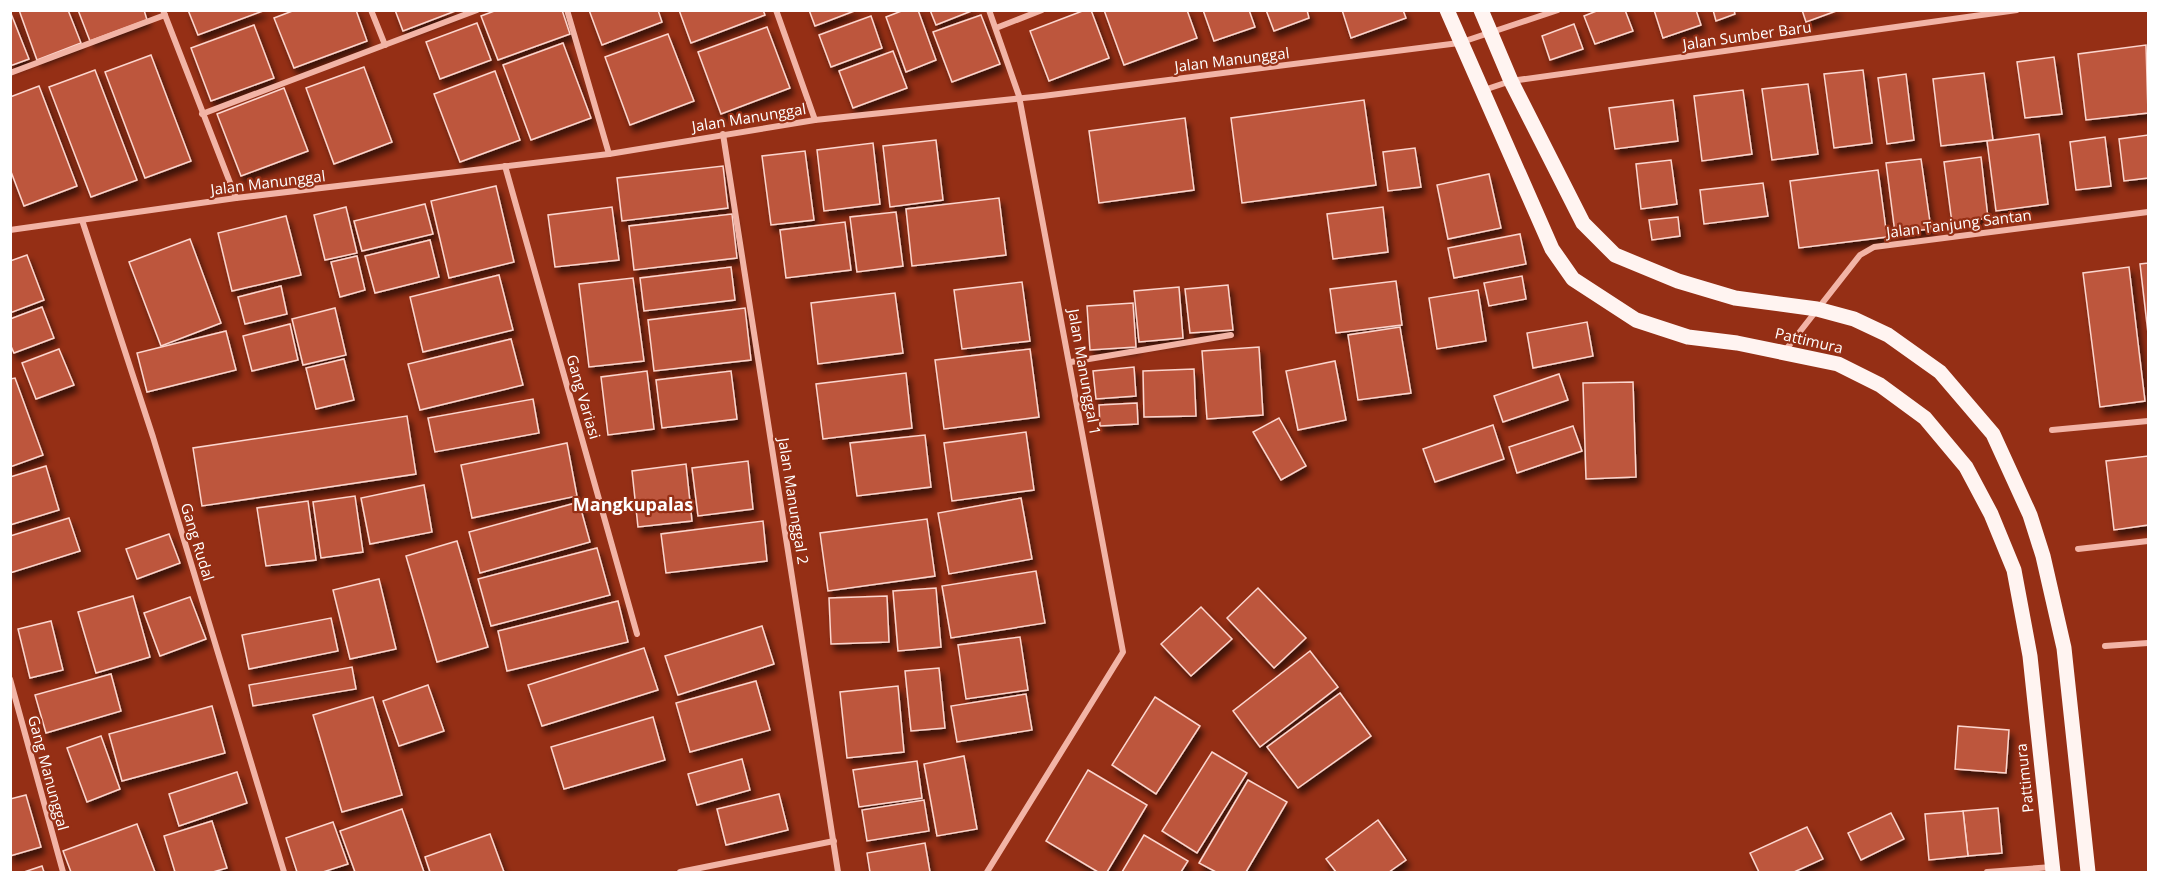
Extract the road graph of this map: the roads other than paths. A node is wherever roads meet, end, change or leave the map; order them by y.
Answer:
1 (371, 10) edge
2 (477, 10) edge
3 (567, 10) edge
4 (776, 10) edge
5 (989, 10) edge
6 (1042, 10) edge
7 (1447, 10) edge
8 (1481, 10) edge
9 (1558, 10) edge
10 (2017, 10) edge
11 (164, 13) edge
12 (996, 28) junction
13 (1491, 33) junction
14 (1459, 43) junction
15 (385, 45) junction
16 (10, 73) edge
17 (1511, 81) junction
18 (1481, 91) junction
19 (1019, 96) junction
20 (202, 114) junction
21 (815, 120) junction
22 (723, 134) junction
23 (609, 154) junction
24 (505, 166) junction
25 (236, 198) junction
26 (2148, 212) edge
27 (82, 220) junction
28 (10, 230) edge
29 (1817, 309) junction
30 (1231, 334) dead end
31 (1784, 352) junction
32 (1071, 362) junction
33 (2148, 421) edge
34 (2052, 430) dead end
35 (2148, 541) edge
36 (2078, 549) dead end
37 (637, 634) dead end
38 (2148, 643) edge
39 (2105, 646) dead end
40 (10, 679) edge
41 (834, 841) junction
42 (2053, 870) edge
43 (63, 873) edge
44 (284, 873) edge
45 (680, 873) edge
46 (838, 873) edge
47 (987, 873) edge
48 (1987, 873) edge
49 (2088, 873) edge

1 - 15 street
2 - 15 street
3 - 23 street
4 - 21 street
5 - 12 street, Jalan Manunggal 1
6 - 12 street
7 - 14 main road, Pattimura
8 - 13 main road, Pattimura
9 - 13 street, Jalan Manunggal
10 - 17 street, Jalan Sumber Baru
11 - 16 street
11 - 20 street
12 - 19 street, Jalan Manunggal 1
13 - 14 street, Jalan Manunggal
13 - 17 main road, Pattimura
14 - 18 main road, Pattimura
14 - 19 street, Jalan Manunggal
15 - 20 street
17 - 18 street, Jalan Sumber Baru
17 - 29 main road, Pattimura
18 - 31 main road, Pattimura
19 - 21 street, Jalan Manunggal
19 - 32 street, Jalan Manunggal 1
20 - 25 street
21 - 22 street, Jalan Manunggal
22 - 23 street, Jalan Manunggal
22 - 41 street, Jalan Manunggal 2
23 - 24 street, Jalan Manunggal
24 - 25 street, Jalan Manunggal
24 - 37 street, Gang Variasi
25 - 27 street, Jalan Manunggal
26 - 29 street, Jalan Tanjung Santan
27 - 28 street, Jalan Manunggal
27 - 44 street, Gang Rudal
29 - 31 street, Jalan Tanjung Santan
29 - 49 main road, Pattimura
30 - 32 street
31 - 42 main road, Pattimura
32 - 47 street, Jalan Manunggal 1
33 - 34 street
35 - 36 street
38 - 39 street
40 - 43 street, Gang Manunggal
41 - 45 street
41 - 46 street, Jalan Manunggal 2
42 - 48 street

